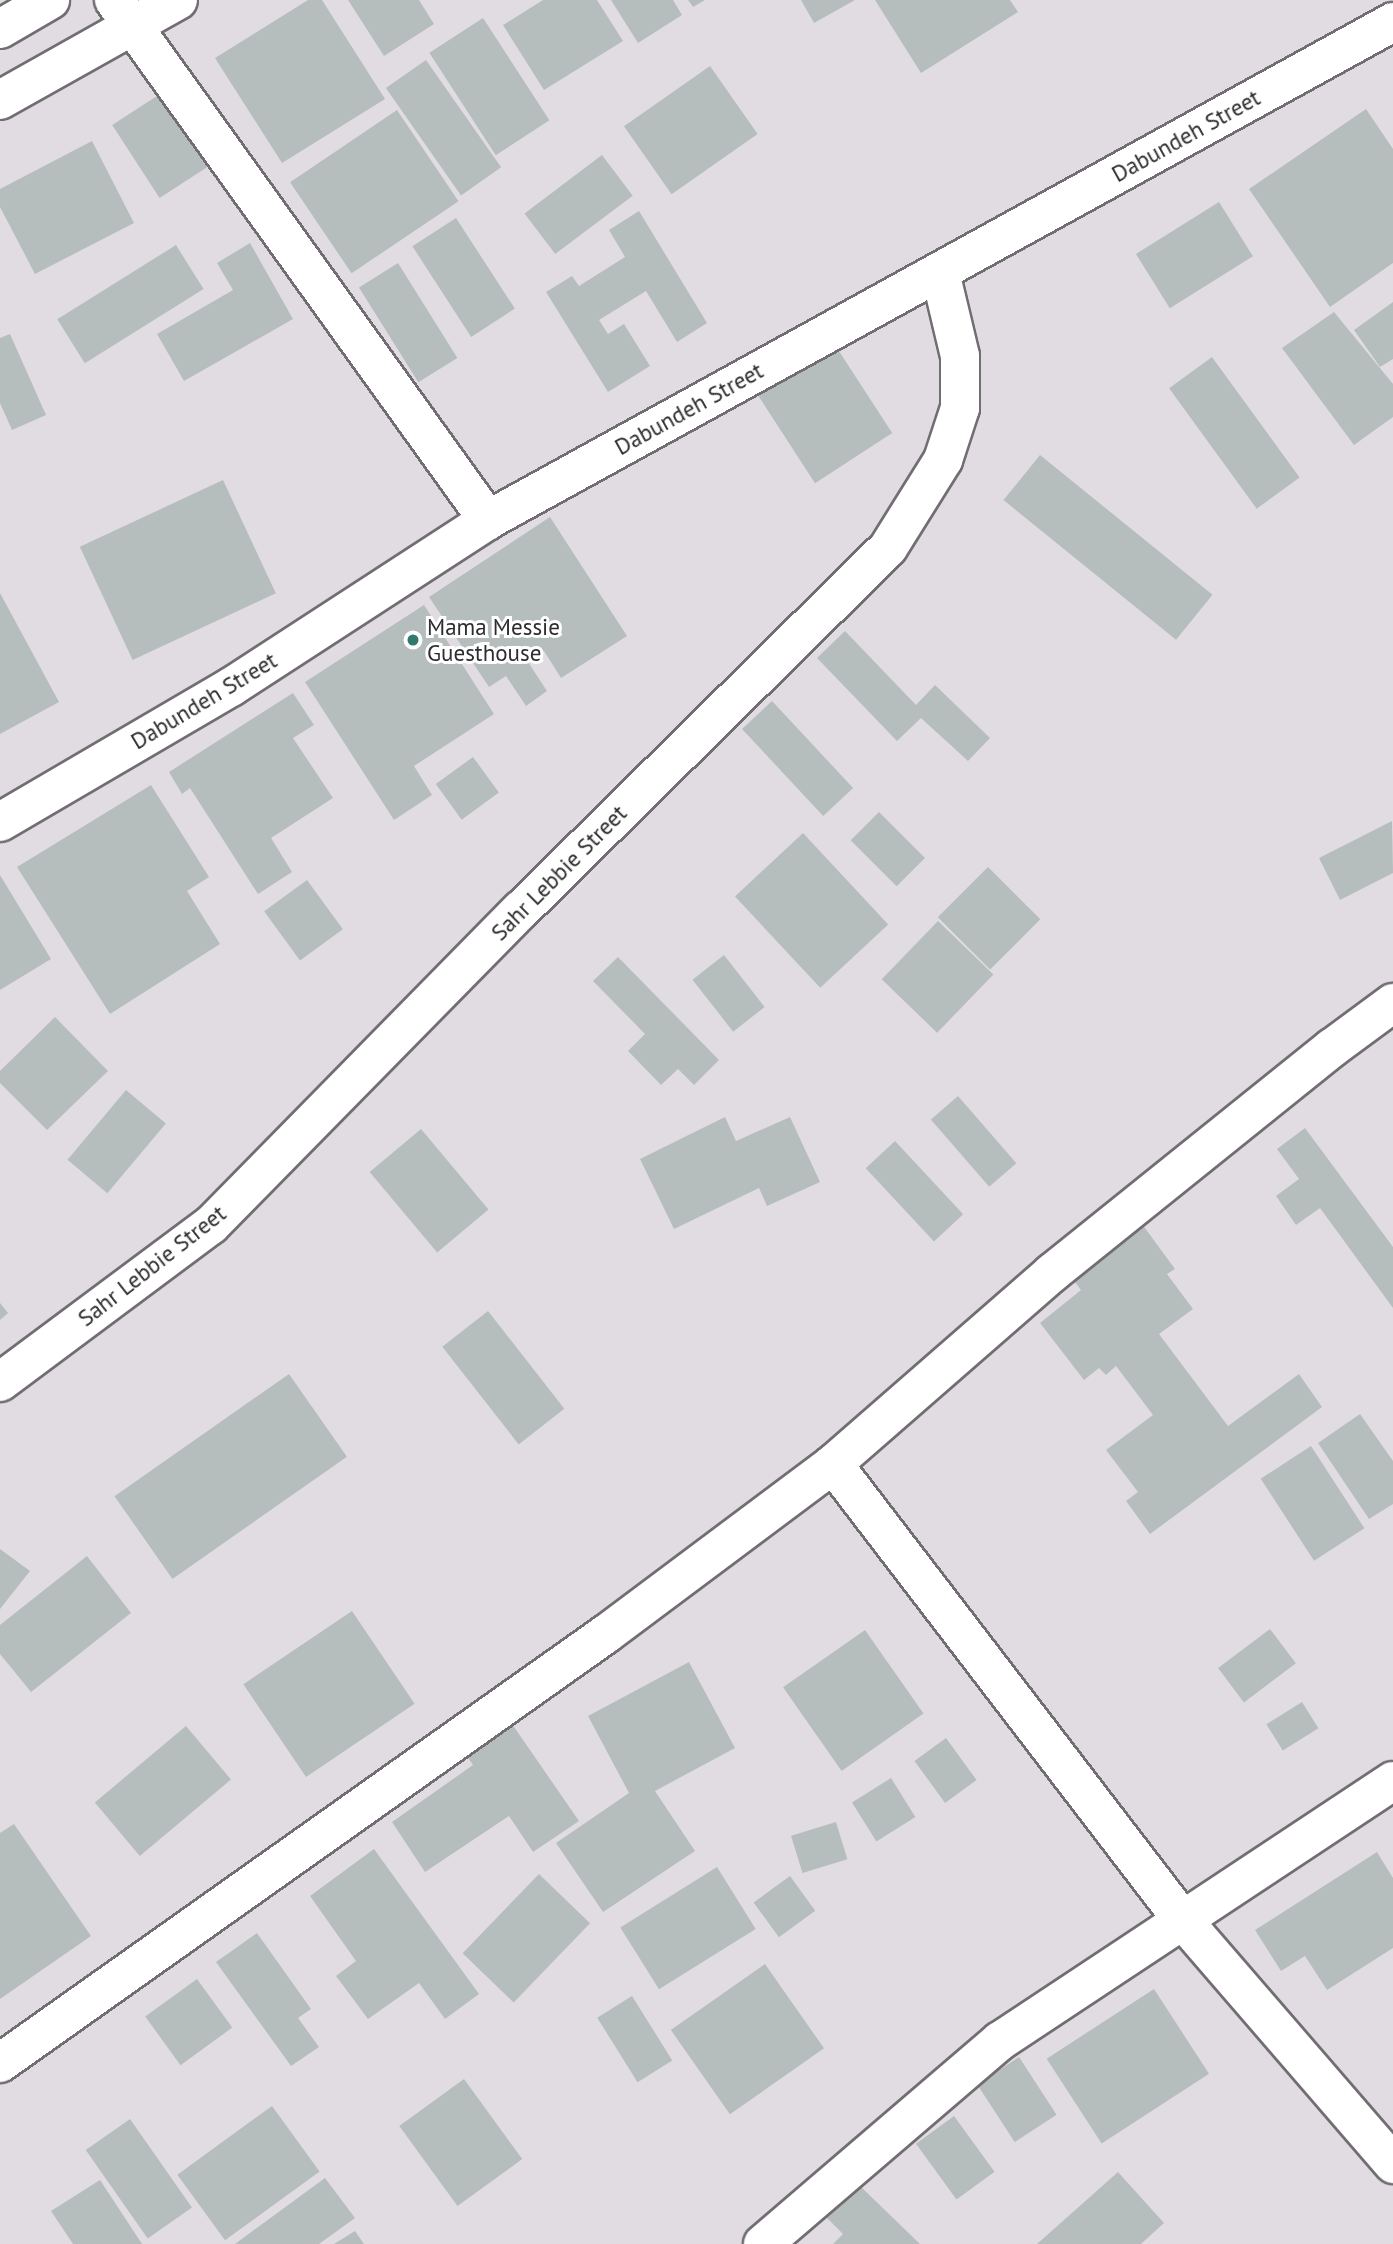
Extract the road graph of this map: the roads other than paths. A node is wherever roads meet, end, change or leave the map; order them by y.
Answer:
1 (50, 0) edge
2 (178, 0) edge
3 (123, 13) edge
4 (1393, 22) edge
5 (0, 29) edge
6 (0, 100) edge
7 (940, 272) junction
8 (488, 520) junction
9 (0, 822) edge
10 (1393, 1003) edge
11 (0, 1382) edge
12 (833, 1464) junction
13 (1393, 1782) edge
14 (1181, 1918) junction
15 (0, 2063) edge
16 (1393, 2164) edge
17 (763, 2244) edge

1 - 5 street
2 - 3 street
3 - 6 street
3 - 8 street
4 - 7 street, Dabundeh Street
7 - 8 street, Dabundeh Street
7 - 11 street, Sahr Lebbie Street
8 - 9 street, Dabundeh Street
10 - 12 street
12 - 14 street
12 - 15 street
13 - 14 street
14 - 16 street
14 - 17 street

